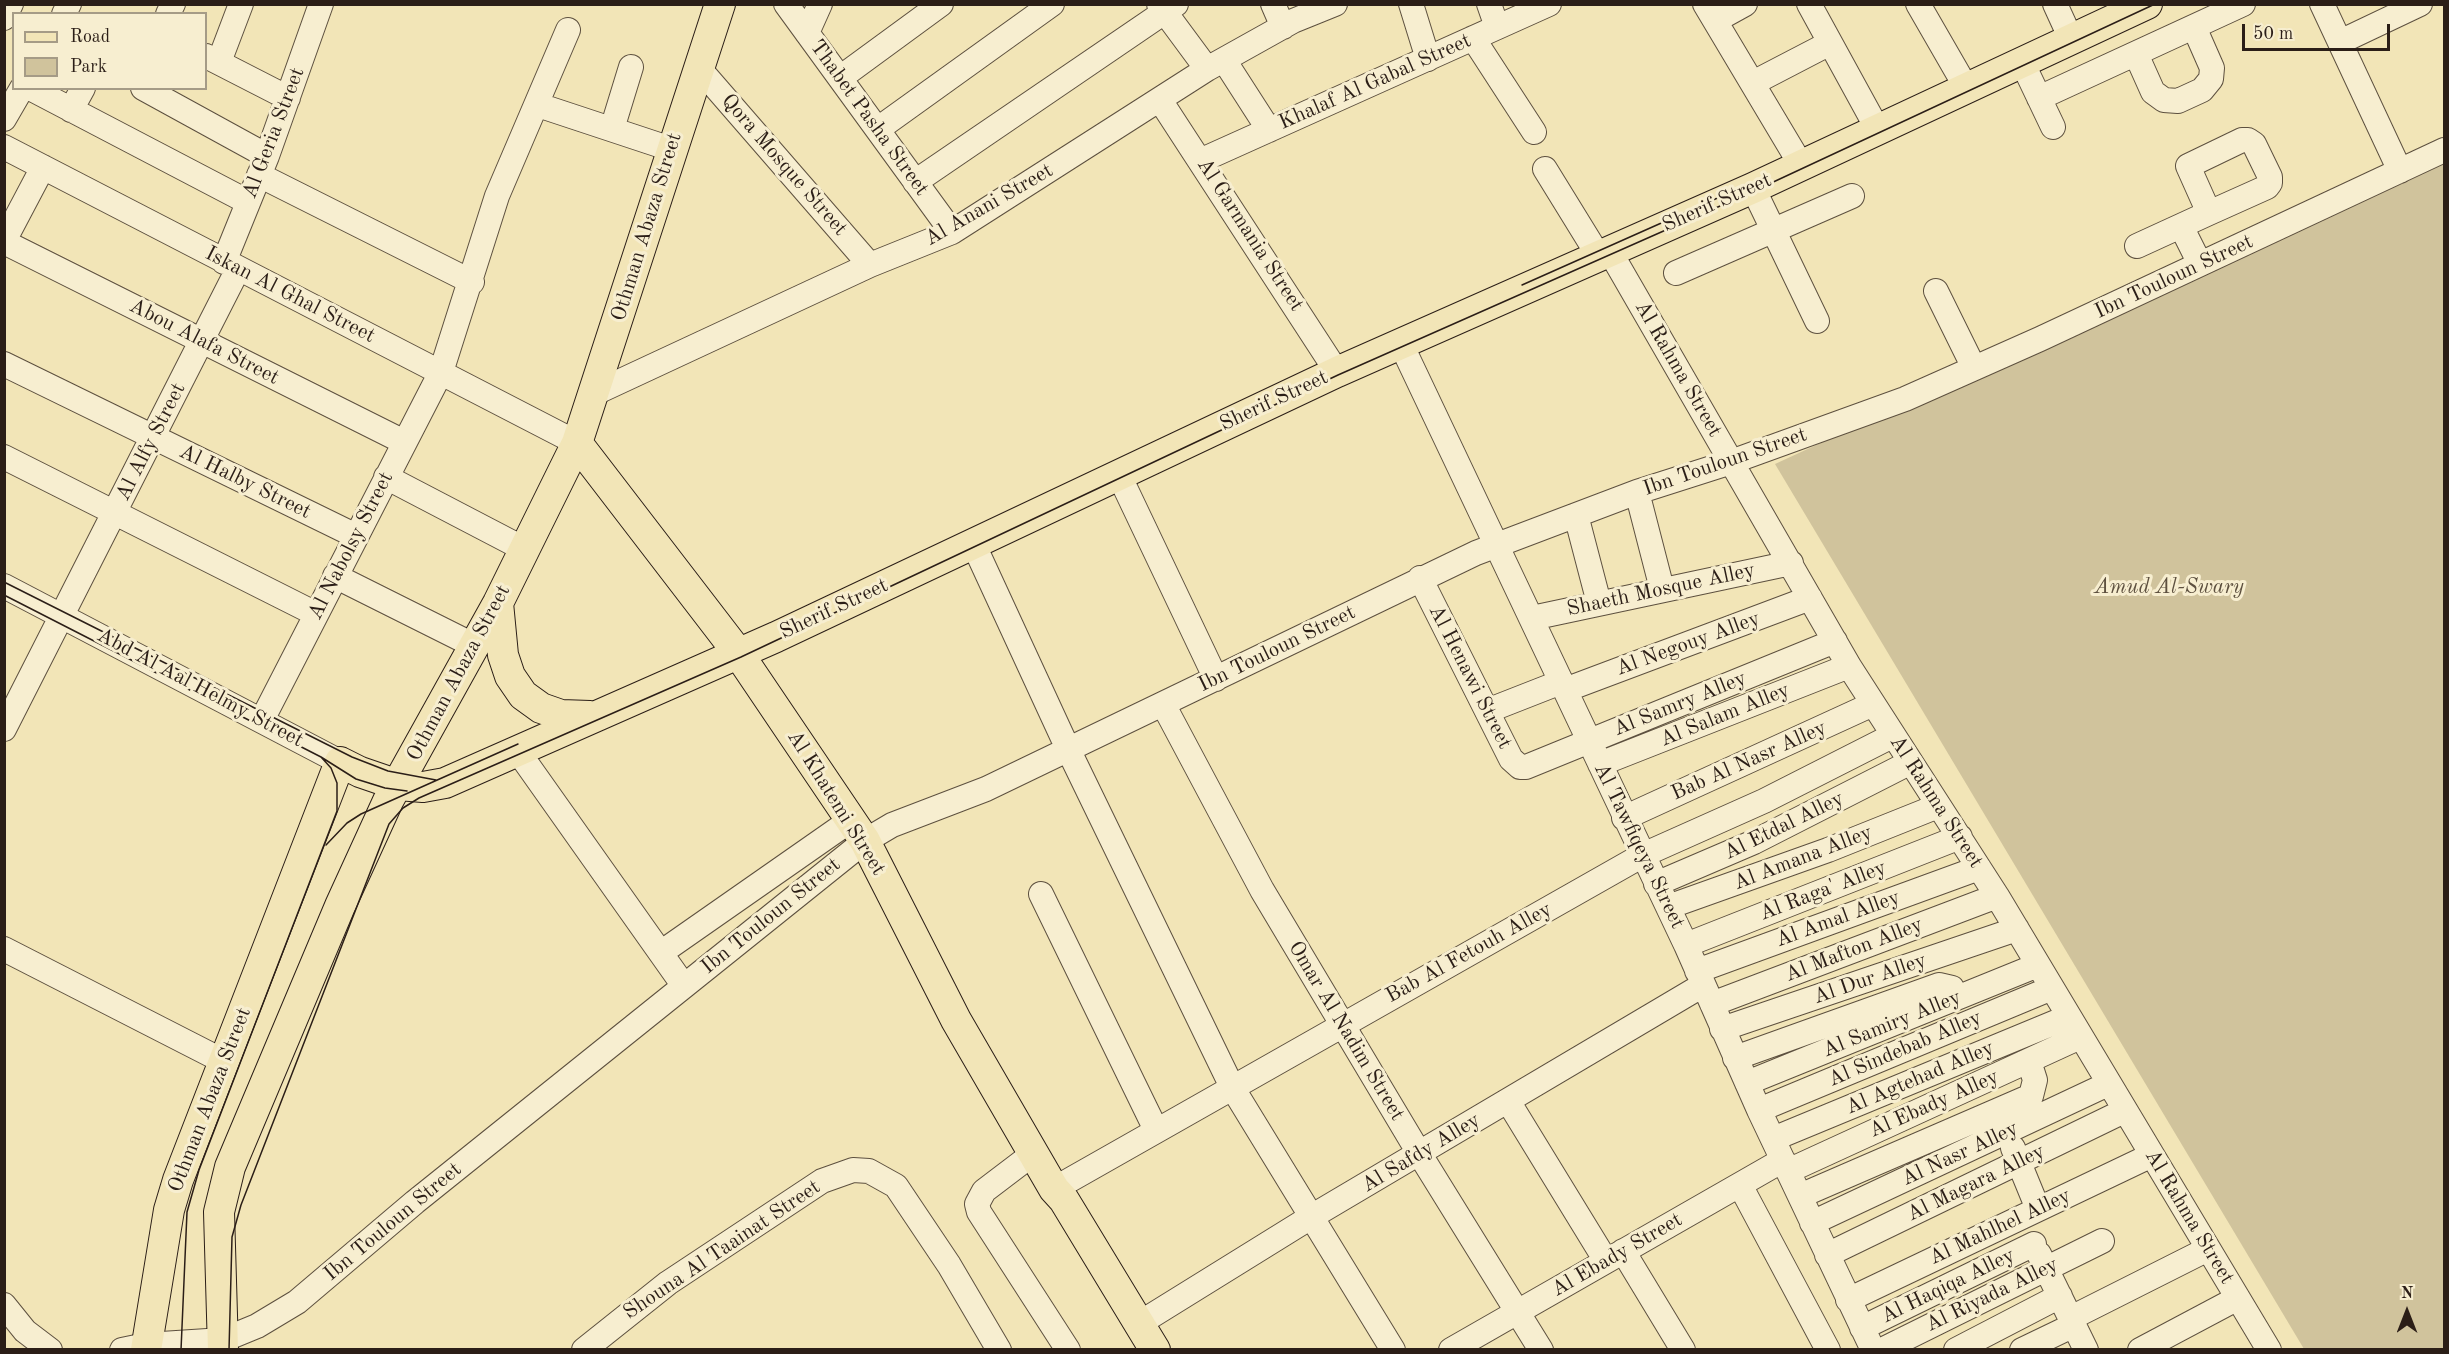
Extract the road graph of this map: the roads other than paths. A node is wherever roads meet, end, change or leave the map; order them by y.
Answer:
1 (11, 4) edge
2 (241, 4) edge
3 (321, 4) edge
4 (720, 4) edge
5 (786, 4) edge
6 (820, 4) edge
7 (1052, 4) edge
8 (1272, 4) edge
9 (1335, 4) edge
10 (1411, 4) edge
11 (1488, 4) edge
12 (1549, 4) edge
13 (1745, 4) edge
14 (1809, 4) edge
15 (2055, 4) edge
16 (2147, 4) edge
17 (2243, 4) edge
18 (2322, 4) edge
19 (2420, 4) edge
20 (1920, 5) edge
21 (1167, 7) edge
22 (928, 8) edge
23 (1306, 9) edge
24 (1711, 12) edge
25 (4, 18) edge
26 (1283, 27) junction
27 (1497, 27) junction
28 (2194, 27) junction
29 (567, 30) dead end
30 (807, 33) junction
31 (1473, 38) junction
32 (2071, 39) junction
33 (2340, 42) junction
34 (1830, 43) junction
35 (2136, 54) junction
36 (1428, 58) junction
37 (212, 59) edge
38 (2022, 62) junction
39 (1215, 64) junction
40 (631, 67) dead end
41 (698, 67) junction
42 (840, 78) junction
43 (1753, 83) junction
44 (1966, 89) junction
45 (21, 90) edge
46 (34, 90) edge
47 (81, 90) edge
48 (146, 90) edge
49 (288, 98) junction
50 (2039, 98) junction
51 (1160, 100) junction
52 (538, 105) junction
53 (70, 110) junction
54 (4, 120) edge
55 (2052, 127) dead end
56 (612, 129) junction
57 (878, 129) junction
58 (1269, 130) junction
59 (1878, 130) junction
60 (1534, 132) dead end
61 (4, 147) edge
62 (671, 149) junction
63 (2445, 150) edge
64 (1202, 160) junction
65 (263, 165) junction
66 (1801, 165) junction
67 (43, 167) junction
68 (1545, 169) dead end
69 (2400, 171) junction
70 (915, 182) junction
71 (1753, 188) junction
72 (1852, 196) dead end
73 (248, 202) junction
74 (2209, 213) dead end
75 (2181, 226) junction
76 (1773, 230) junction
77 (952, 232) junction
78 (4, 241) edge
79 (2137, 246) dead end
80 (1604, 253) junction
81 (2200, 264) junction
82 (231, 265) junction
83 (870, 265) junction
84 (1676, 273) dead end
85 (472, 282) junction
86 (1936, 291) dead end
87 (1817, 321) dead end
88 (202, 340) junction
89 (1401, 344) junction
90 (4, 364) edge
91 (1974, 368) junction
92 (441, 372) junction
93 (1336, 372) junction
94 (595, 393) junction
95 (153, 437) junction
96 (404, 442) junction
97 (576, 443) junction
98 (4, 457) edge
99 (1731, 462) junction
100 (1119, 475) junction
101 (386, 477) junction
102 (1637, 492) junction
103 (114, 513) junction
104 (1576, 515) junction
105 (356, 536) junction
106 (973, 543) junction
107 (1497, 544) junction
108 (524, 549) junction
109 (1791, 563) junction
110 (335, 576) junction
111 (1420, 578) junction
112 (4, 586) edge
113 (1662, 589) junction
114 (1810, 598) junction
115 (498, 603) junction
116 (1599, 603) junction
117 (316, 614) junction
118 (63, 616) junction
119 (1532, 618) junction
120 (1835, 640) junction
121 (475, 646) junction
122 (738, 654) junction
123 (1849, 666) junction
124 (1216, 679) junction
125 (1563, 686) junction
126 (1163, 704) junction
127 (1873, 705) junction
128 (1487, 711) junction
129 (593, 716) junction
130 (262, 720) junction
131 (4, 729) edge
132 (1892, 736) junction
133 (1589, 741) junction
134 (1068, 749) junction
135 (517, 750) junction
136 (340, 762) junction
137 (1909, 762) junction
138 (1600, 765) junction
139 (1526, 767) joint
140 (398, 785) junction
141 (1938, 806) junction
142 (1624, 818) junction
143 (858, 831) junction
144 (1960, 837) junction
145 (1643, 855) junction
146 (1979, 868) junction
147 (1656, 884) junction
148 (1041, 894) dead end
149 (1997, 896) junction
150 (1668, 908) junction
151 (2017, 929) junction
152 (1686, 945) junction
153 (4, 949) edge
154 (662, 952) junction
155 (2038, 965) junction
156 (684, 986) junction
157 (1704, 986) junction
158 (2052, 988) junction
159 (1957, 997) junction
160 (1342, 1025) junction
161 (2074, 1027) junction
162 (1722, 1029) junction
163 (1735, 1058) junction
164 (223, 1061) junction
165 (2029, 1061) junction
166 (1747, 1083) junction
167 (2108, 1083) junction
168 (1232, 1087) junction
169 (1508, 1101) junction
170 (1759, 1110) junction
171 (2124, 1111) junction
172 (2002, 1121) junction
173 (1156, 1130) junction
174 (1034, 1153) junction
175 (1419, 1153) junction
176 (2152, 1155) junction
177 (1781, 1157) junction
178 (2019, 1162) junction
179 (1740, 1185) junction
180 (1054, 1189) junction
181 (1800, 1196) junction
182 (2030, 1213) junction
183 (1311, 1217) junction
184 (1812, 1223) junction
185 (2102, 1241) dead end
186 (2034, 1244) junction
187 (2208, 1250) junction
188 (1827, 1255) junction
189 (1614, 1256) junction
190 (2045, 1268) junction
191 (2060, 1296) junction
192 (2238, 1298) junction
193 (1848, 1300) junction
194 (4, 1305) edge
195 (1518, 1311) junction
196 (2072, 1322) junction
197 (1862, 1328) junction
198 (1135, 1336) edge
199 (223, 1345) edge
200 (138, 1348) edge
201 (2268, 1349) edge
202 (50, 1350) edge
203 (584, 1350) edge
204 (999, 1350) edge
205 (1068, 1350) edge
206 (1155, 1350) edge
207 (1393, 1350) edge
208 (1451, 1350) edge
209 (1541, 1350) edge
210 (1683, 1350) edge
211 (1828, 1350) edge
212 (1873, 1350) edge
213 (1882, 1350) edge
214 (1956, 1350) edge
215 (2022, 1350) edge
216 (2086, 1350) edge
217 (2140, 1350) edge

1 - 25 street
2 - 37 street
3 - 49 street, Al Geria Street
4 - 41 main road, Othman Abaza Street
5 - 30 street, Thabet Pasha Street
6 - 30 street
7 - 57 street
8 - 26 street
9 - 23 street, Al Anani Street
10 - 36 street
11 - 27 street
12 - 27 street, Khalaf Al Gabal Street
13 - 24 street
14 - 34 street
15 - 32 street
16 - 32 main road, Sherif Street
17 - 28 street
18 - 33 street
19 - 33 street
20 - 44 street
21 - 39 street
21 - 70 street
22 - 42 street
23 - 26 street, Al Anani Street
24 - 43 street
26 - 39 street, Al Anani Street
27 - 31 street, Khalaf Al Gabal Street
28 - 35 street
28 - 35 street
29 - 52 street, Al Nabolsy Street
30 - 42 street, Thabet Pasha Street
31 - 36 street, Khalaf Al Gabal Street
31 - 60 street
32 - 38 main road, Sherif Street
33 - 69 street
34 - 43 street
34 - 59 street
35 - 50 street
36 - 58 street, Khalaf Al Gabal Street
37 - 49 street
38 - 44 main road, Sherif Street
38 - 50 street
39 - 51 street, Al Anani Street
39 - 58 street
40 - 56 street
41 - 62 main road, Othman Abaza Street
41 - 83 street, Qora Mosque Street
42 - 57 street, Thabet Pasha Street
43 - 66 street
44 - 59 main road, Sherif Street
45 - 54 street
46 - 53 street
47 - 53 street
48 - 65 street
49 - 65 street, Al Geria Street
50 - 55 street
51 - 64 street, Al Garmania Street
51 - 77 street, Al Anani Street
52 - 56 street
52 - 85 street, Al Nabolsy Street
53 - 73 street
56 - 62 street
57 - 70 street, Thabet Pasha Street
58 - 64 street, Khalaf Al Gabal Street
59 - 66 main road, Sherif Street
61 - 67 street, Iskan Al Ghal Street
62 - 94 main road, Othman Abaza Street
63 - 69 street, Ibn Touloun Street
64 - 93 street, Al Garmania Street
65 - 73 street, Al Geria Street
65 - 85 street
66 - 71 main road, Sherif Street
67 - 78 street
67 - 82 street, Iskan Al Ghal Street
68 - 80 street, Al Rahma Street
69 - 81 street, Ibn Touloun Street
70 - 77 street, Thabet Pasha Street
71 - 76 street
71 - 80 main road, Sherif Street
72 - 76 street
73 - 82 street, Al Geria Street
74 - 75 street
75 - 79 street
75 - 81 street
76 - 84 street
76 - 87 street
77 - 83 street, Al Anani Street
78 - 88 street, Abou Alafa Street
80 - 89 main road, Sherif Street
80 - 99 street, Al Rahma Street
81 - 91 street, Ibn Touloun Street
82 - 88 street, Al Alfy Street
82 - 92 street, Iskan Al Ghal Street
83 - 94 street, Al Anani Street
85 - 92 street, Al Nabolsy Street
86 - 91 street
88 - 95 street, Al Alfy Street
88 - 96 street, Abou Alafa Street
89 - 93 main road, Sherif Street
89 - 107 street, Al Tawfiqeya Street
90 - 95 street, Al Halby Street
91 - 99 street, Ibn Touloun Street
92 - 96 street, Al Nabolsy Street
92 - 97 street, Iskan Al Ghal Street
93 - 100 main road, Sherif Street
94 - 97 main road, Othman Abaza Street
95 - 103 street, Al Alfy Street
95 - 105 street, Al Halby Street
96 - 101 street, Al Nabolsy Street
97 - 108 main road, Othman Abaza Street
97 - 122 main road, Al Khatemi Street
98 - 103 street
99 - 102 street, Ibn Touloun Street
99 - 109 street, Al Rahma Street
100 - 106 main road, Sherif Street
100 - 124 street
101 - 105 street, Al Nabolsy Street
101 - 108 street
102 - 104 street, Ibn Touloun Street
102 - 113 street
103 - 117 street
103 - 118 street, Al Alfy Street
104 - 107 street, Ibn Touloun Street
104 - 116 street
105 - 110 street, Al Nabolsy Street
106 - 122 main road, Sherif Street
106 - 134 street
107 - 111 street, Ibn Touloun Street
107 - 119 street, Al Tawfiqeya Street
108 - 115 main road, Othman Abaza Street
109 - 113 street, Shaeth Mosque Alley
109 - 114 street, Al Rahma Street
110 - 117 street, Al Nabolsy Street
110 - 121 street
111 - 124 street, Ibn Touloun Street
111 - 128 street, Al Henawi Street
112 - 118 street, Abd Al Aal Helmy Street
113 - 116 street, Shaeth Mosque Alley
114 - 120 street, Al Rahma Street
114 - 125 street, Al Negouy Alley
115 - 121 main road, Othman Abaza Street
115 - 129 main road
116 - 119 street, Shaeth Mosque Alley
117 - 130 street, Al Nabolsy Street
118 - 130 street, Abd Al Aal Helmy Street
118 - 131 street, Al Alfy Street
119 - 125 street, Al Tawfiqeya Street
120 - 123 street, Al Rahma Street
120 - 133 street, Al Samry Alley
121 - 140 main road, Othman Abaza Street
122 - 129 main road, Sherif Street
122 - 143 main road, Al Khatemi Street
123 - 127 street, Al Rahma Street
123 - 138 street, Al Salam Alley
124 - 126 street, Ibn Touloun Street
125 - 128 street, Al Negouy Alley
125 - 133 street, Al Tawfiqeya Street
126 - 134 street, Ibn Touloun Street
126 - 160 street, Omar Al Nadim Street
127 - 132 street, Al Rahma Street
127 - 142 street, Bab Al Nasr Alley
128 - 139 street, Al Henawi Street
129 - 135 main road, Sherif Street
130 - 136 street, Abd Al Aal Helmy Street
132 - 137 street, Al Rahma Street
132 - 145 street, Bab Al Fetouh Alley
133 - 138 street, Al Tawfiqeya Street
133 - 139 street, Al Samry Alley
134 - 143 street, Ibn Touloun Street
134 - 168 street
135 - 140 main road, Sherif Street
135 - 154 street
136 - 140 main road, Abd Al Aal Helmy Street
136 - 164 main road, Othman Abaza Street
137 - 141 street, Al Rahma Street
137 - 147 street, Al Etdal Alley
138 - 142 street, Al Tawfiqeya Street
140 - 199 main road, Othman Abaza Street
141 - 144 street, Al Rahma Street
141 - 150 street, Al Amana Alley
142 - 145 street, Al Tawfiqeya Street
143 - 154 street
143 - 156 street, Ibn Touloun Street
143 - 174 main road, Al Khatemi Street
144 - 146 street, Al Rahma Street
144 - 152 street, Al Raga' Alley
145 - 147 street, Al Tawfiqeya Street
145 - 160 street, Bab Al Fetouh Alley
146 - 149 street, Al Rahma Street
146 - 157 street, Al Amal Alley
147 - 150 street, Al Tawfiqeya Street
148 - 173 street
149 - 151 street, Al Rahma Street
149 - 157 street, Al Mafton Alley
150 - 152 street, Al Tawfiqeya Street
151 - 155 street, Al Rahma Street
151 - 162 street, Al Dur Alley
152 - 157 street, Al Tawfiqeya Street
153 - 164 street
154 - 156 street
155 - 158 street, Al Rahma Street
155 - 159 street, Al Samiry Alley
156 - 199 street, Ibn Touloun Street
157 - 162 street, Al Tawfiqeya Street
157 - 169 street, Al Safdy Alley
158 - 161 street, Al Rahma Street
158 - 170 street, Al Sindebab Alley
159 - 163 street
159 - 166 street, Al Samiry Alley
160 - 168 street, Bab Al Fetouh Alley
160 - 175 street, Omar Al Nadim Street
161 - 165 street, Al Ebady Alley
161 - 167 street, Al Rahma Street
161 - 177 street, Al Agtehad Alley
162 - 163 street, Al Tawfiqeya Street
163 - 166 street, Al Tawfiqeya Street
164 - 200 main road, Othman Abaza Street
165 - 172 street
165 - 177 street, Al Ebady Alley
166 - 170 street, Al Tawfiqeya Street
167 - 171 street, Al Rahma Street
167 - 172 street, Al Nasr Alley
168 - 173 street, Bab Al Fetouh Alley
168 - 183 street
169 - 175 street, Al Safdy Alley
169 - 189 street
170 - 177 street, Al Tawfiqeya Street
171 - 176 street, Al Rahma Street
171 - 178 street, Al Magara Alley
172 - 178 street
172 - 181 street
172 - 184 street, Al Nasr Alley
173 - 180 street, Bab Al Fetouh Alley
174 - 180 main road, Al Khatemi Street
174 - 205 street
175 - 183 street, Al Safdy Alley
175 - 195 street, Omar Al Nadim Street
176 - 182 street, Al Mahlhel Alley
176 - 187 street, Al Rahma Street
177 - 179 street, Al Ebady Street
177 - 181 street, Al Tawfiqeya Street
178 - 182 street
178 - 188 street, Al Magara Alley
179 - 189 street, Al Ebady Street
179 - 211 street
180 - 198 main road, Al Khatemi Street
181 - 184 street, Al Tawfiqeya Street
182 - 186 street
182 - 193 street, Al Mahlhel Alley
183 - 198 street, Al Safdy Alley
183 - 207 street
184 - 188 street, Al Tawfiqeya Street
185 - 190 street, Al Riyada Alley
186 - 190 street
186 - 197 street, Al Haqiqa Alley
187 - 192 street, Al Rahma Street
187 - 196 street
188 - 193 street, Al Tawfiqeya Street
189 - 195 street, Al Ebady Street
189 - 210 street
190 - 191 street
190 - 213 street, Al Riyada Alley
191 - 196 street
191 - 214 street
192 - 201 street, Al Rahma Street
192 - 217 street
193 - 197 street, Al Tawfiqeya Street
194 - 202 street
195 - 208 street, Al Ebady Street
195 - 209 street, Omar Al Nadim Street
196 - 215 street
196 - 216 street
197 - 212 street, Al Tawfiqeya Street
198 - 206 main road, Al Khatemi Street
199 - 200 street, Ibn Touloun Street
203 - 204 street, Shouna Al Taainat Street

